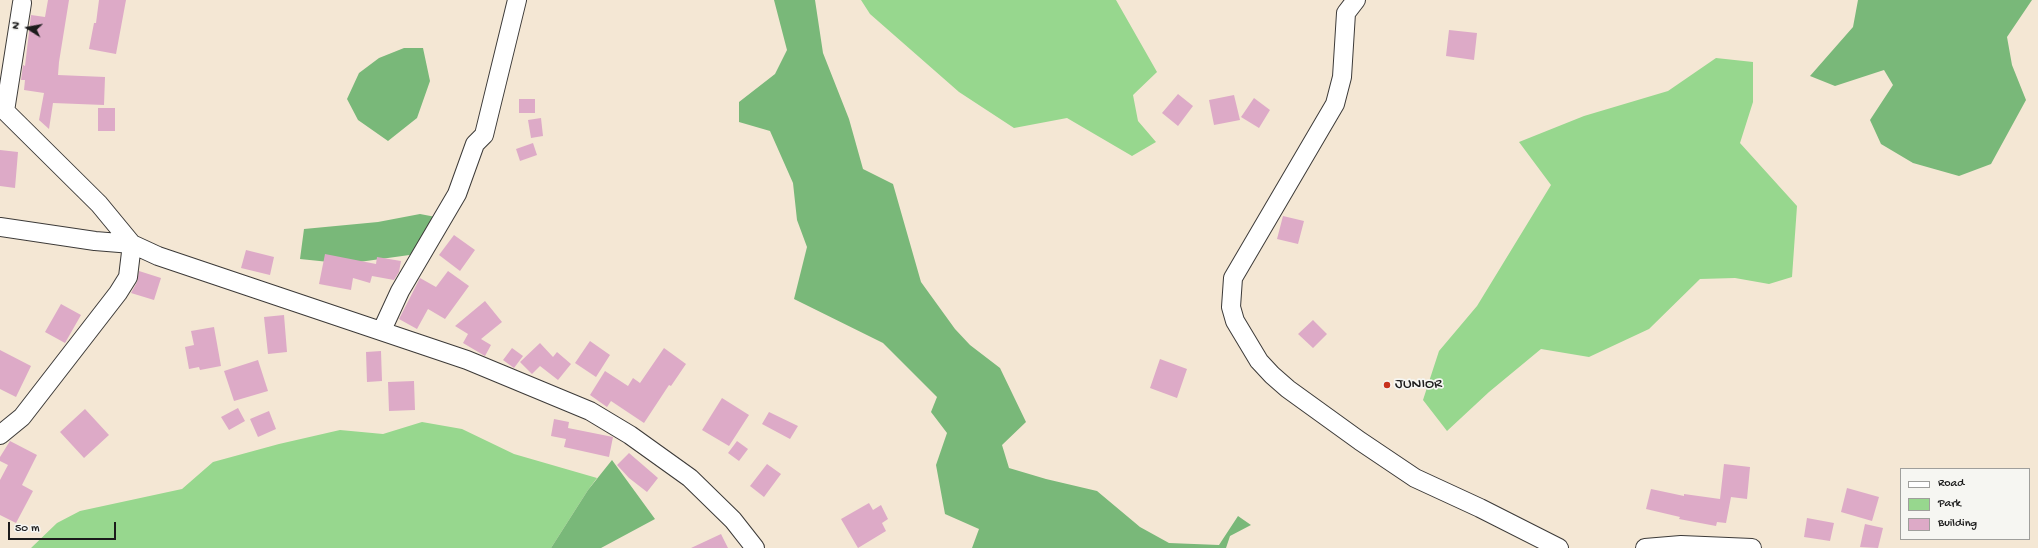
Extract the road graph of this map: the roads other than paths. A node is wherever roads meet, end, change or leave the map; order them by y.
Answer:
1 (517, 0) edge
2 (1356, 0) edge
3 (22, 3) dead end
4 (3, 108) edge
5 (0, 227) edge
6 (132, 244) junction
7 (382, 330) junction
8 (0, 435) edge
9 (755, 548) edge
10 (1559, 548) edge
11 (1645, 548) edge
12 (1752, 548) edge

1 - 7 street
2 - 10 street
3 - 4 street
4 - 6 street
5 - 6 street
6 - 7 street
6 - 8 street
7 - 9 street
11 - 12 street

